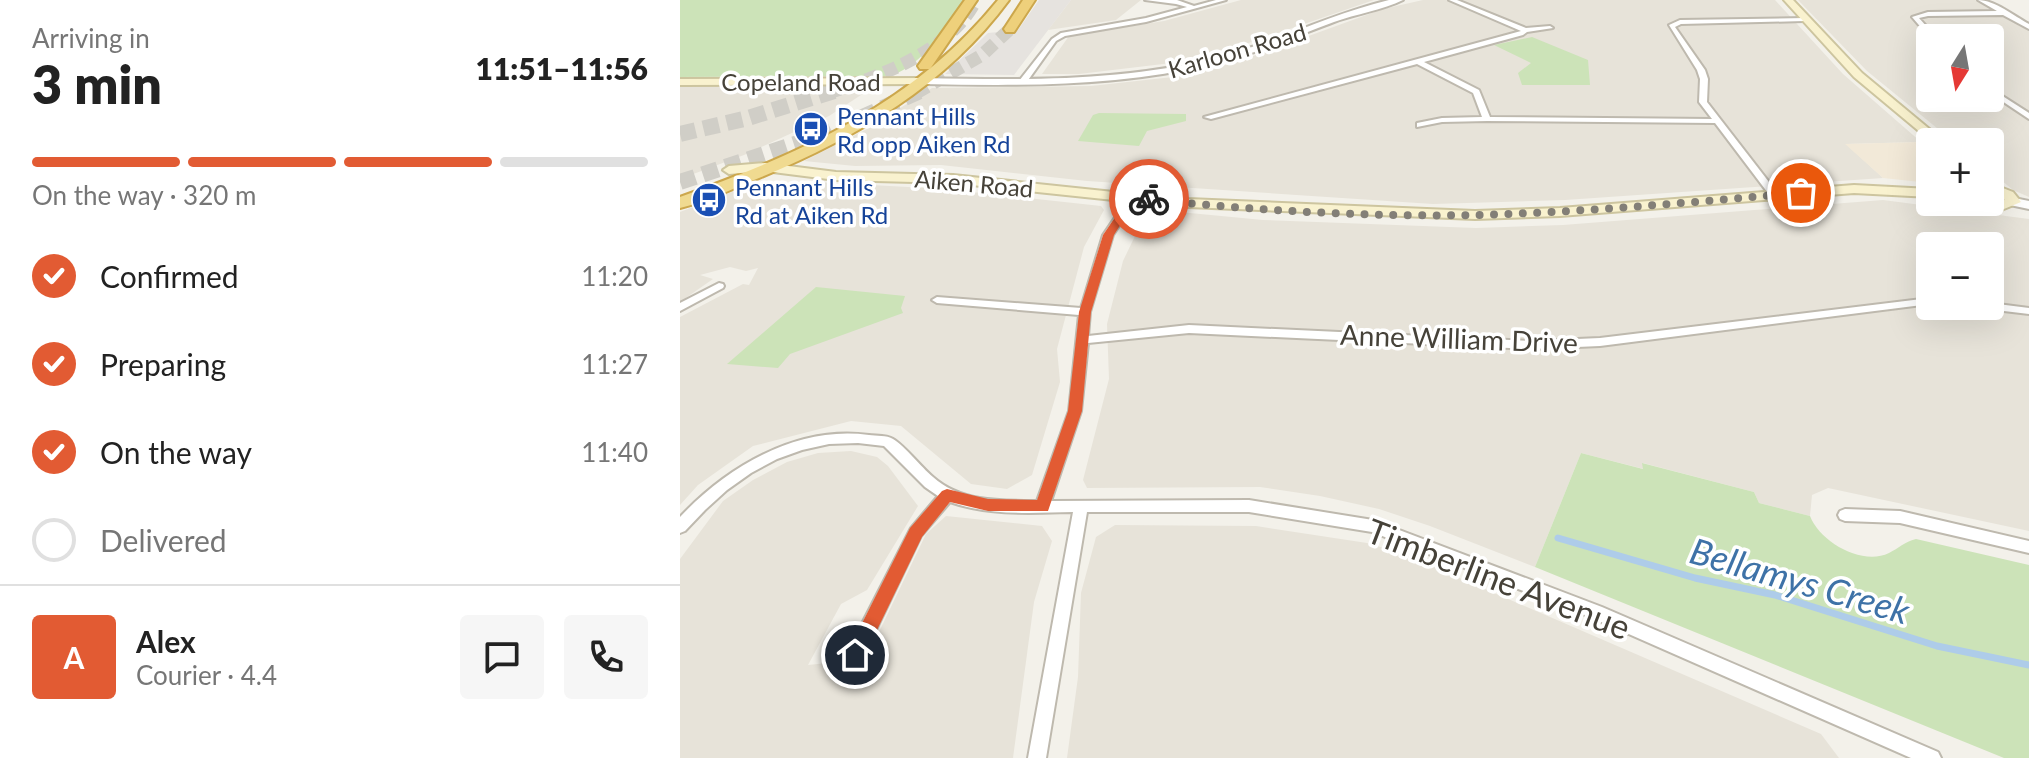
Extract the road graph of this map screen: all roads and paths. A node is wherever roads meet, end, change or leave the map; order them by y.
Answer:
1 (971, 0) edge
2 (990, 0) edge
3 (1004, 0) edge
4 (1029, 0) edge
5 (1148, 0) edge
6 (1223, 0) edge
7 (1399, 0) edge
8 (1452, 0) edge
9 (1788, 0) edge
10 (1981, 0) edge
11 (1195, 8) junction
12 (2005, 13) junction
13 (1804, 19) junction
14 (1921, 24) edge
15 (2029, 27) edge
16 (1550, 28) dead end
17 (1010, 29) tunnel mouth
18 (1525, 30) junction
19 (1416, 60) junction
20 (924, 73) junction
21 (904, 81) junction
22 (1023, 81) junction
23 (680, 82) edge
24 (2004, 100) edge
25 (1208, 117) dead end
26 (2029, 117) edge
27 (1487, 119) junction
28 (1718, 121) junction
29 (1420, 125) dead end
30 (1922, 128) edge
31 (771, 167) junction
32 (729, 170) junction
33 (680, 189) edge
34 (1916, 192) edge
35 (2004, 193) edge
36 (1774, 195) junction
37 (1125, 202) junction
38 (2014, 202) junction
39 (680, 203) edge
40 (2029, 205) edge
41 (2004, 207) edge
42 (719, 286) dead end
43 (937, 300) dead end
44 (1916, 303) edge
45 (680, 308) edge
46 (2004, 308) edge
47 (2029, 311) edge
48 (1085, 312) junction
49 (1083, 340) junction
50 (947, 495) junction
51 (1042, 506) junction
52 (1081, 506) junction
53 (1845, 515) dead end
54 (680, 527) edge
55 (2029, 547) edge
56 (855, 655) dead end
57 (1037, 758) edge
58 (1932, 758) edge

1 - 20 highway
2 - 20 highway
3 - 20 highway
4 - 17 highway
5 - 11 street
6 - 11 street
7 - 22 street, Karloon Road
8 - 18 street
9 - 13 main road
10 - 12 street
11 - 22 street
12 - 14 street
12 - 15 street
13 - 28 street
13 - 30 main road
16 - 18 street
18 - 19 street
19 - 25 street
19 - 27 street
20 - 21 highway
20 - 22 street, Karloon Road
20 - 31 highway
21 - 23 main road, Copeland Road
21 - 32 highway
24 - 26 street
27 - 28 street
27 - 29 street
28 - 36 street
31 - 32 main road, Aiken Road
31 - 37 main road, Aiken Road
31 - 39 highway
32 - 33 highway
34 - 36 main road
35 - 38 main road
36 - 37 main road
37 - 48 street
38 - 40 street
38 - 41 main road
42 - 45 street
43 - 48 street
44 - 49 street, Anne William Drive
46 - 47 street
48 - 49 street
49 - 51 street
50 - 51 street, Timberline Avenue
50 - 54 street
50 - 56 street
51 - 52 street, Timberline Avenue
52 - 57 street
52 - 58 street, Timberline Avenue
53 - 55 street

